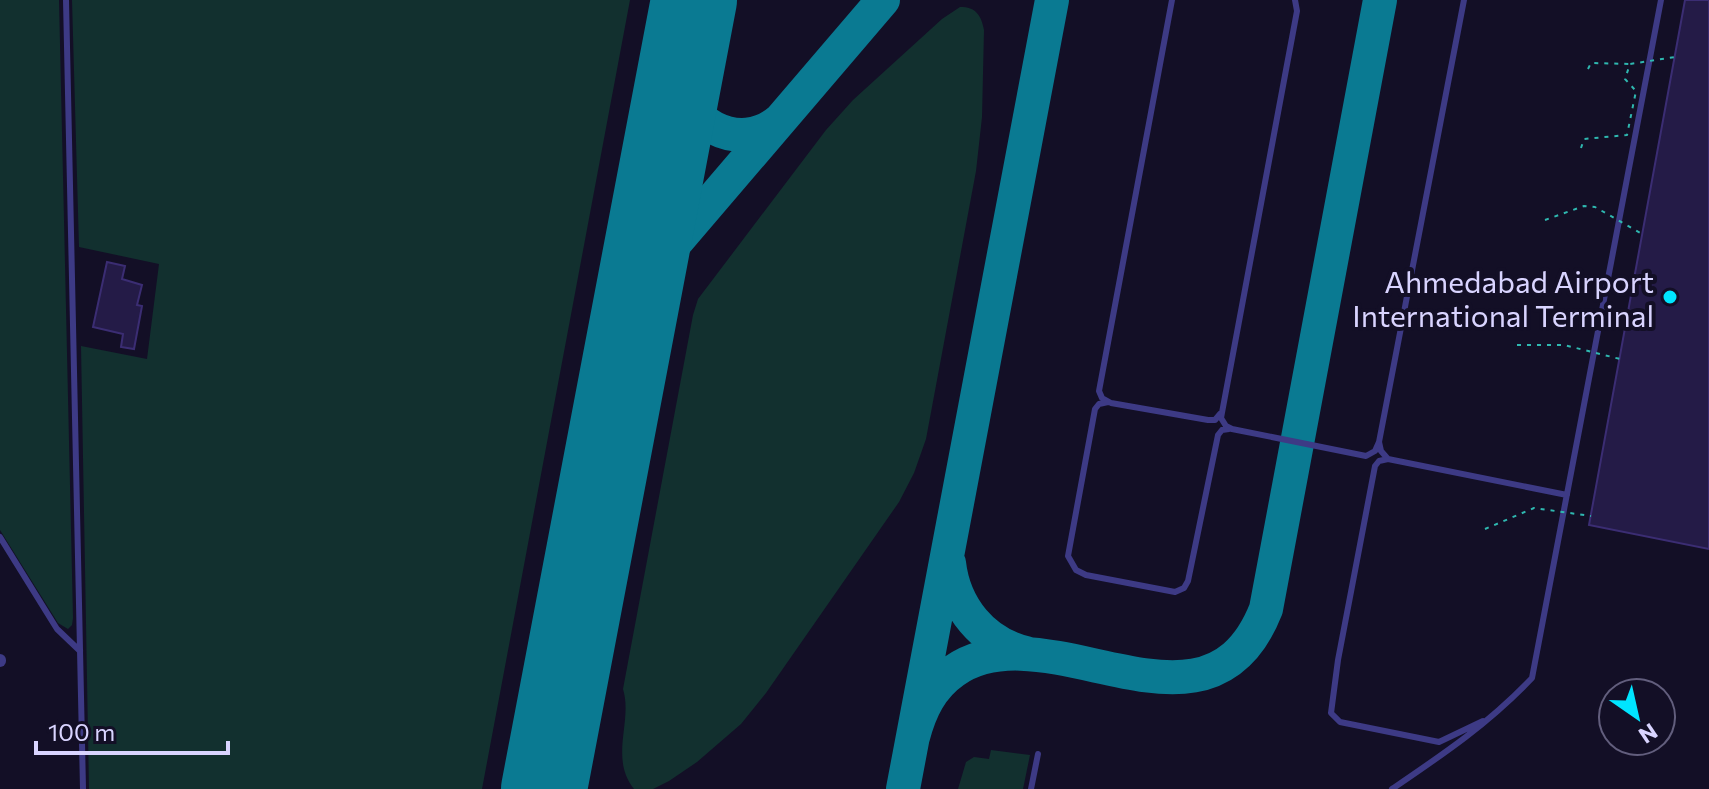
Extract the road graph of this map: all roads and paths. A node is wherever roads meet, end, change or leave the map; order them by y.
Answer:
1 (66, 0) edge
2 (1172, 0) edge
3 (1295, 0) edge
4 (1464, 0) edge
5 (1661, 0) edge
6 (1675, 57) dead end
7 (1630, 64) junction
8 (1588, 69) dead end
9 (1581, 148) dead end
10 (1545, 220) dead end
11 (1642, 234) dead end
12 (1517, 345) dead end
13 (1620, 359) dead end
14 (1111, 403) junction
15 (1221, 414) junction
16 (1208, 420) junction
17 (1232, 429) junction
18 (1217, 437) junction
19 (1379, 442) junction
20 (1366, 456) junction
21 (1388, 459) junction
22 (1373, 471) junction
23 (1567, 495) junction
24 (1591, 516) dead end
25 (1485, 529) dead end
26 (0, 537) edge
27 (80, 651) junction
28 (1497, 714) junction
29 (1038, 754) dead end
30 (83, 789) edge
31 (1031, 789) edge
32 (1392, 789) edge

1 - 27 lane
2 - 14 lane
3 - 15 lane
4 - 19 lane
5 - 23 lane
6 - 7 path, bridge
7 - 8 path
7 - 9 path, bridge
10 - 11 path, bridge
12 - 13 path, bridge
14 - 16 lane
14 - 18 lane
15 - 16 lane
15 - 17 lane
16 - 18 lane
17 - 18 lane
17 - 20 lane
19 - 20 lane
19 - 21 lane
20 - 22 lane
21 - 22 lane
21 - 23 lane
22 - 28 lane
23 - 28 lane
24 - 25 path, bridge
26 - 27 lane
27 - 30 lane
28 - 32 lane
29 - 31 lane

